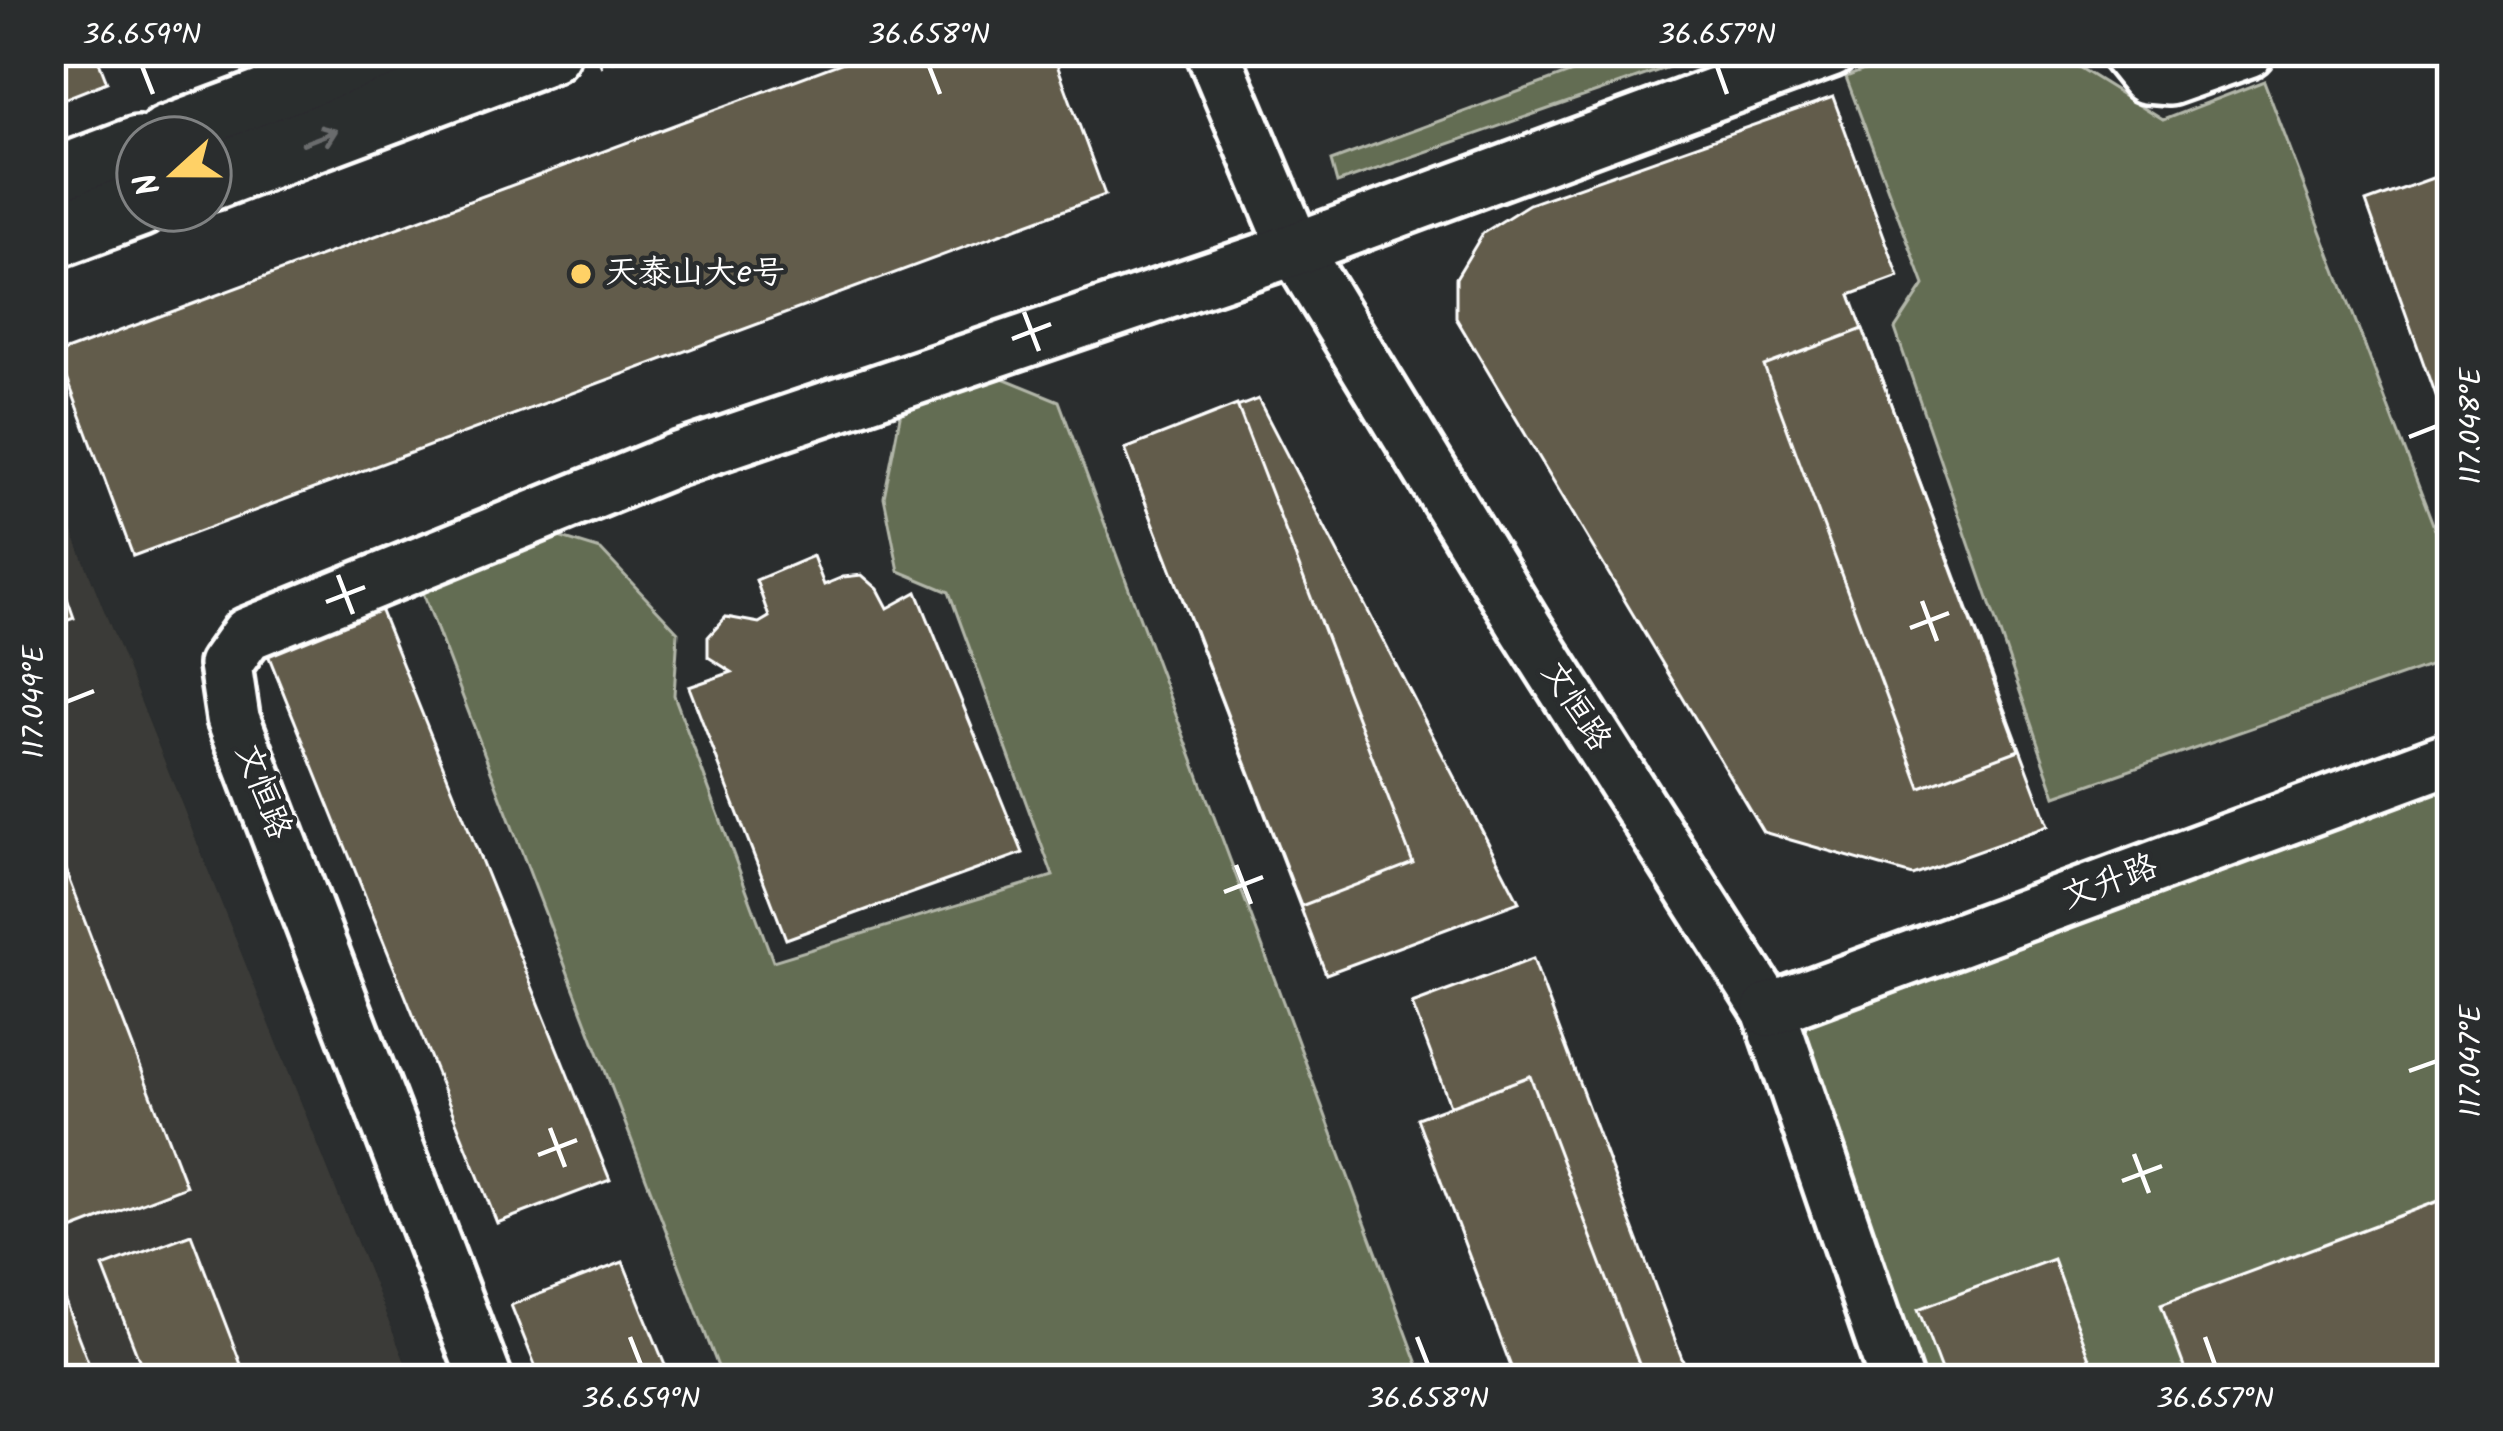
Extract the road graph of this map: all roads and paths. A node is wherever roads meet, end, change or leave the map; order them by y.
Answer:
1 (401, 51) edge
2 (548, 51) edge
3 (1212, 51) edge
4 (1831, 51) edge
5 (2125, 51) edge
6 (2238, 53) edge
7 (232, 114) edge
8 (114, 158) edge
9 (234, 169) edge
10 (51, 182) edge
11 (114, 214) edge
12 (51, 237) edge
13 (1295, 249) junction
14 (2452, 757) edge
15 (1769, 1010) junction
16 (487, 1380) edge
17 (1896, 1380) edge

1 - 7 main road
9 -> 2 main road
3 - 13 street, 文恒路
4 - 13 street, 文恒路
5 - 6 street
8 - 10 main road
11 - 12 main road
13 - 15 street, 文恒路
13 - 16 street, 文恒路
14 - 15 street, 文升路
15 - 17 street, 文恒路

